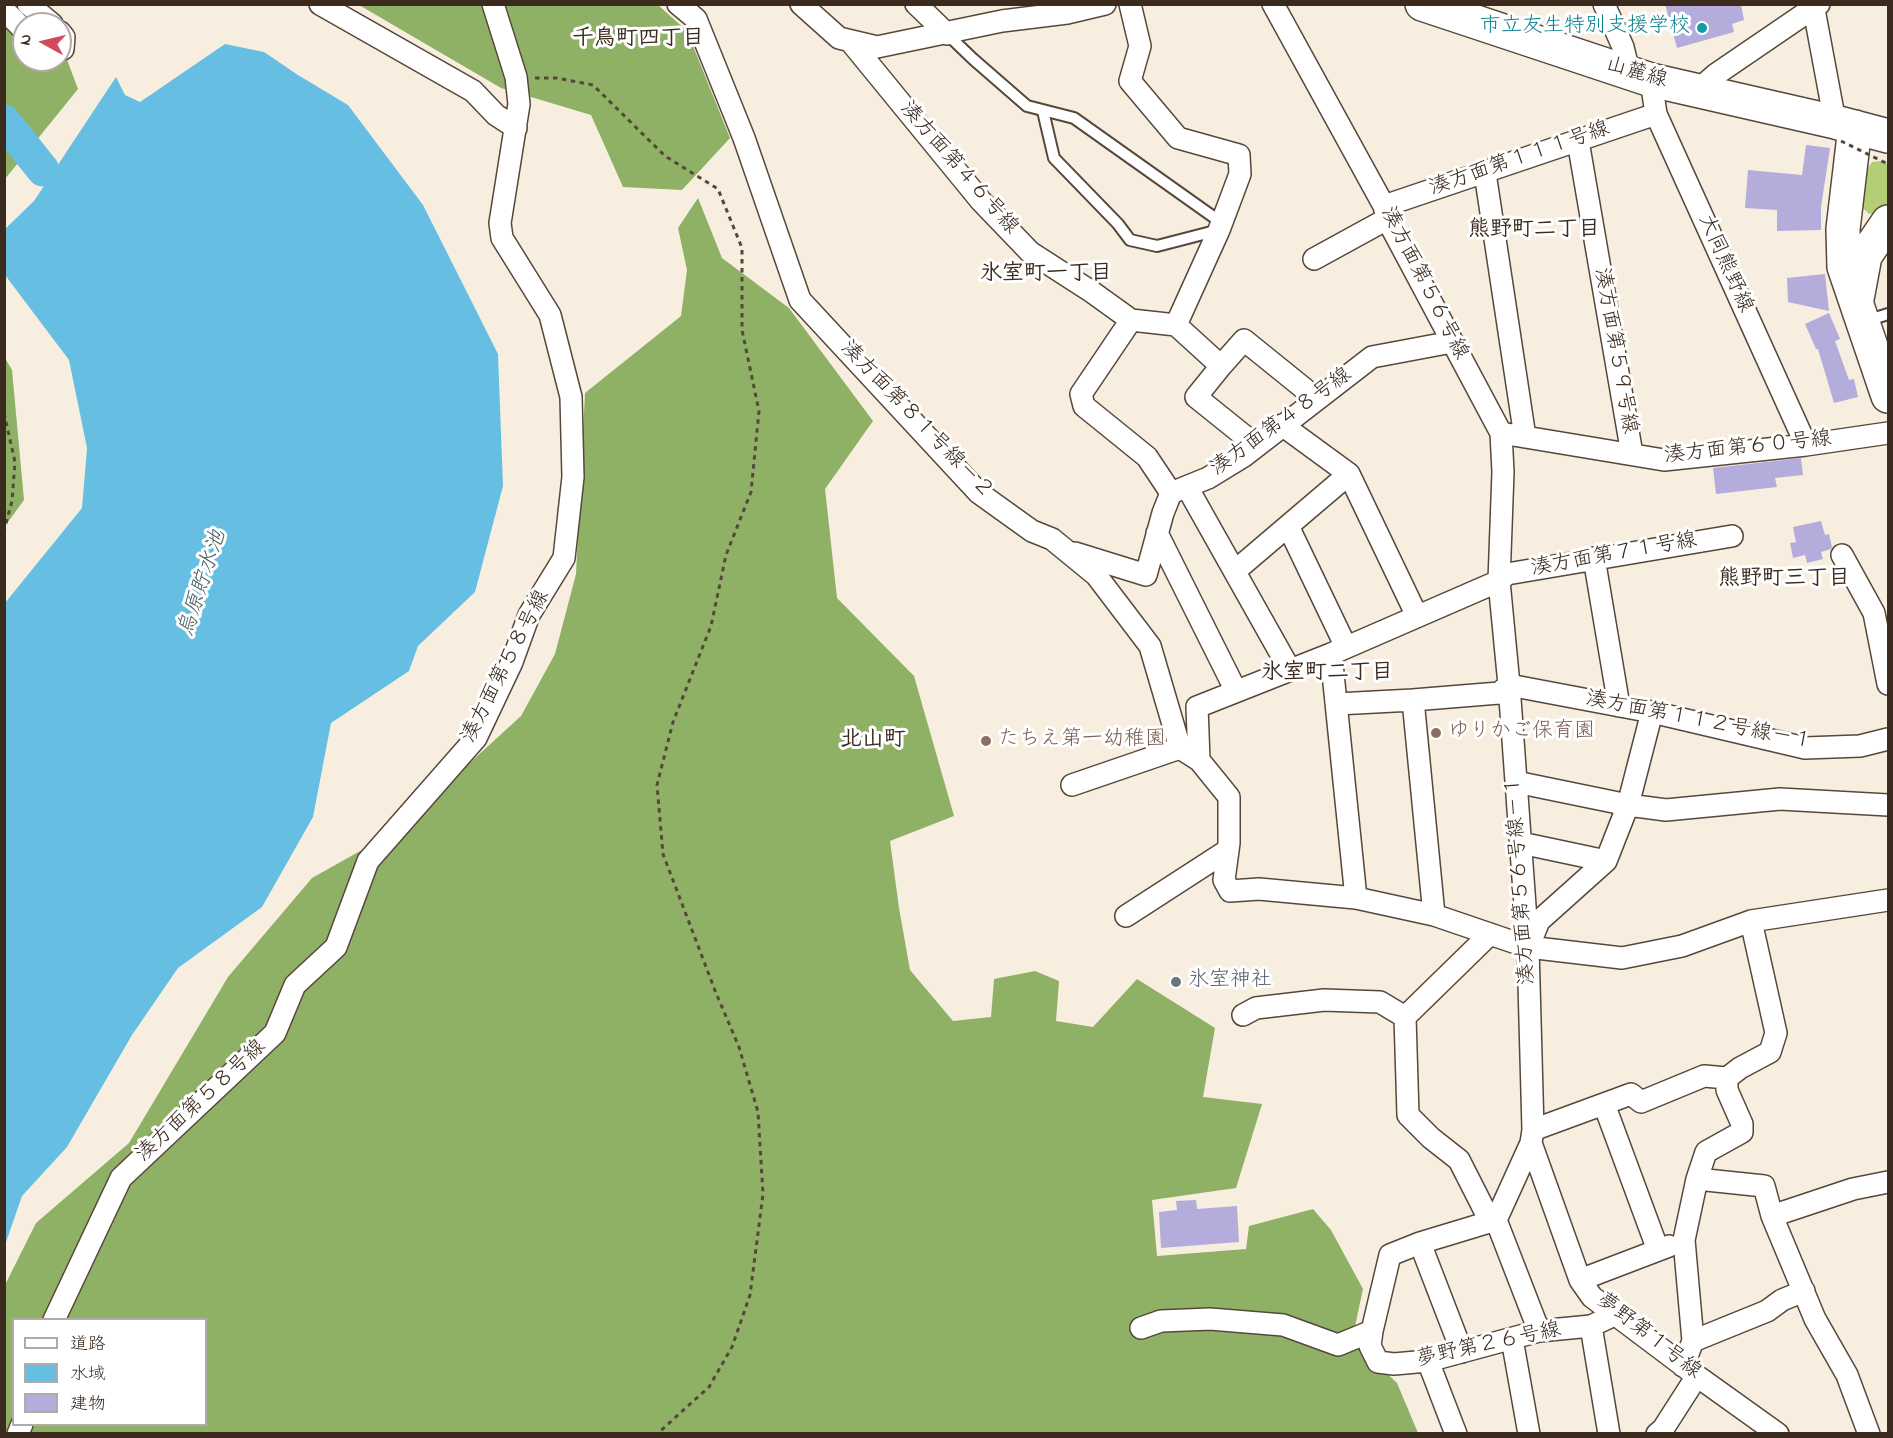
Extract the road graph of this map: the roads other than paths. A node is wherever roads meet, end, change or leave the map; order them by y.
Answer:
1 (320, 4) edge
2 (493, 4) edge
3 (678, 4) edge
4 (801, 4) edge
5 (916, 4) edge
6 (1105, 4) edge
7 (1130, 4) edge
8 (1273, 4) edge
9 (1422, 4) edge
10 (1604, 4) edge
11 (1815, 6) edge
12 (1066, 9) edge
13 (947, 33) junction
14 (850, 41) junction
15 (1640, 76) junction
16 (1698, 90) junction
17 (1043, 111) junction
18 (1656, 114) junction
19 (516, 128) junction
20 (1844, 130) junction
21 (1888, 136) edge
22 (1578, 141) junction
23 (1485, 173) junction
24 (1385, 212) junction
25 (1888, 222) edge
26 (1220, 227) junction
27 (1314, 259) dead end
28 (1869, 313) edge
29 (1131, 320) junction
30 (1176, 325) junction
31 (1452, 342) junction
32 (1221, 366) junction
33 (1888, 396) edge
34 (1317, 399) junction
35 (1282, 425) junction
36 (1888, 432) edge
37 (1501, 433) junction
38 (1525, 437) junction
39 (1806, 445) junction
40 (1257, 446) junction
41 (1632, 454) junction
42 (1349, 474) junction
43 (1179, 490) junction
44 (1288, 526) junction
45 (1157, 533) junction
46 (1732, 536) dead end
47 (1066, 550) junction
48 (1842, 555) dead end
49 (1594, 558) junction
50 (1235, 571) junction
51 (1498, 581) junction
52 (1880, 605) edge
53 (1418, 616) junction
54 (1339, 650) junction
55 (1290, 670) junction
56 (1888, 684) edge
57 (1509, 685) junction
58 (1236, 691) junction
59 (1413, 700) junction
60 (1337, 704) junction
61 (1619, 706) junction
62 (1652, 712) junction
63 (1888, 739) edge
64 (1180, 748) junction
65 (1199, 760) junction
66 (1516, 782) junction
67 (1072, 785) dead end
68 (1628, 805) junction
69 (1888, 805) edge
70 (1521, 843) junction
71 (1228, 850) junction
72 (1606, 861) junction
73 (1356, 898) junction
74 (1888, 900) edge
75 (1434, 915) junction
76 (1126, 916) dead end
77 (1751, 921) junction
78 (1490, 934) junction
79 (1528, 947) junction
80 (1243, 1015) dead end
81 (1405, 1017) junction
82 (1726, 1078) junction
83 (1604, 1104) junction
84 (1532, 1137) junction
85 (1697, 1179) junction
86 (1888, 1182) edge
87 (1772, 1216) junction
88 (1493, 1221) junction
89 (1684, 1240) junction
90 (1420, 1243) junction
91 (1658, 1250) junction
92 (1580, 1280) junction
93 (1804, 1292) junction
94 (1612, 1311) junction
95 (55, 1318) edge
96 (1591, 1326) junction
97 (1141, 1328) dead end
98 (1539, 1331) junction
99 (1371, 1338) junction
100 (1512, 1339) junction
101 (1693, 1341) junction
102 (1462, 1352) junction
103 (1428, 1361) junction
104 (1690, 1371) junction
105 (1456, 1434) edge
106 (1529, 1434) edge
107 (1609, 1434) edge
108 (1657, 1434) edge
109 (1778, 1434) edge
110 (1869, 1434) edge

1 - 19 street
2 - 19 street, 湊方面第５８号線
3 - 47 street, 湊方面第８１号線－２
4 - 14 street
5 - 13 street
6 - 12 street
7 - 26 street
8 - 24 street, 湊方面第５６号線
9 - 15 main road, 山麓線
10 - 15 street, 大同熊野線
11 - 16 street
11 - 20 street
12 - 13 street
13 - 14 street
13 - 17 lane
14 - 29 street, 湊方面第４６号線
15 - 16 main road, 山麓線
15 - 18 street, 大同熊野線
16 - 20 main road, 山麓線
17 - 26 lane
17 - 26 lane
18 - 22 street, 湊方面第１１１号線
18 - 39 street, 大同熊野線
19 - 95 street, 湊方面第５８号線
20 - 21 main road, 山麓線
20 - 28 main road
22 - 23 street, 湊方面第１１１号線
22 - 41 street, 湊方面第５９号線
23 - 24 street, 湊方面第１１１号線
23 - 38 street
24 - 27 street, 湊方面第１１１号線
24 - 31 street, 湊方面第５６号線
25 - 28 main road
26 - 30 street
28 - 33 main road
29 - 30 street, 湊方面第４６号線
29 - 43 street
30 - 32 street
31 - 34 street, 湊方面第４８号線
31 - 37 street, 湊方面第５６号線
32 - 34 street
32 - 40 street
34 - 35 street, 湊方面第４８号線
35 - 40 street, 湊方面第４８号線
35 - 42 street
36 - 39 street, 湊方面第６０号線
37 - 38 street, 湊方面第６０号線
37 - 51 street, 湊方面第５６号線
38 - 41 street, 湊方面第６０号線
39 - 41 street, 湊方面第６０号線
40 - 43 street, 湊方面第４８号線
42 - 44 street
42 - 53 street
43 - 45 street
43 - 50 street
44 - 50 street
44 - 54 street
45 - 47 street
45 - 58 street
46 - 49 street, 湊方面第７１号線
47 - 64 street, 湊方面第８１号線－２
48 - 52 street
49 - 51 street, 湊方面第７１号線
49 - 61 street
50 - 55 street
51 - 53 street, 湊方面第７１号線
51 - 57 street, 湊方面第５６号線－１
52 - 56 street
53 - 54 street, 湊方面第７１号線
54 - 55 street, 湊方面第７１号線
54 - 60 street
55 - 58 street, 湊方面第７１号線
57 - 59 street
57 - 61 street, 湊方面第１１２号線－１
57 - 66 street, 湊方面第５６号線－１
58 - 65 street, 湊方面第７１号線
59 - 60 street
59 - 75 street
60 - 73 street
61 - 62 street, 湊方面第１１２号線－１
62 - 63 street, 湊方面第１１２号線－１
62 - 68 street
64 - 65 street
64 - 67 street
65 - 71 street
66 - 68 street
66 - 70 street, 湊方面第５６号線－１
68 - 69 street
68 - 72 street
70 - 72 street
70 - 79 street, 湊方面第５６号線－１
71 - 73 street
71 - 76 street
72 - 79 street
73 - 75 street
74 - 77 street
75 - 78 street
77 - 79 street
77 - 82 street
78 - 79 street
78 - 81 street
79 - 84 street, 湊方面第５６号線－１
80 - 81 street
81 - 88 street
82 - 83 street
82 - 85 street
83 - 84 street
83 - 91 street
84 - 88 street
84 - 92 street, 夢野第１号線
85 - 87 street
85 - 89 street
86 - 87 street
87 - 93 street
88 - 90 street
88 - 98 street
89 - 91 street
89 - 101 street
90 - 99 street
90 - 102 street
91 - 92 street
92 - 94 street, 夢野第１号線
93 - 101 street
93 - 110 street
94 - 96 street, 夢野第２６号線
94 - 104 street, 夢野第１号線
96 - 98 street, 夢野第２６号線
96 - 107 street
97 - 99 street
98 - 100 street, 夢野第２６号線
99 - 103 street, 夢野第２６号線
100 - 102 street, 夢野第２６号線
100 - 106 street
101 - 104 street
102 - 103 street, 夢野第２６号線
103 - 105 street
104 - 108 street
104 - 109 street, 夢野第１号線

